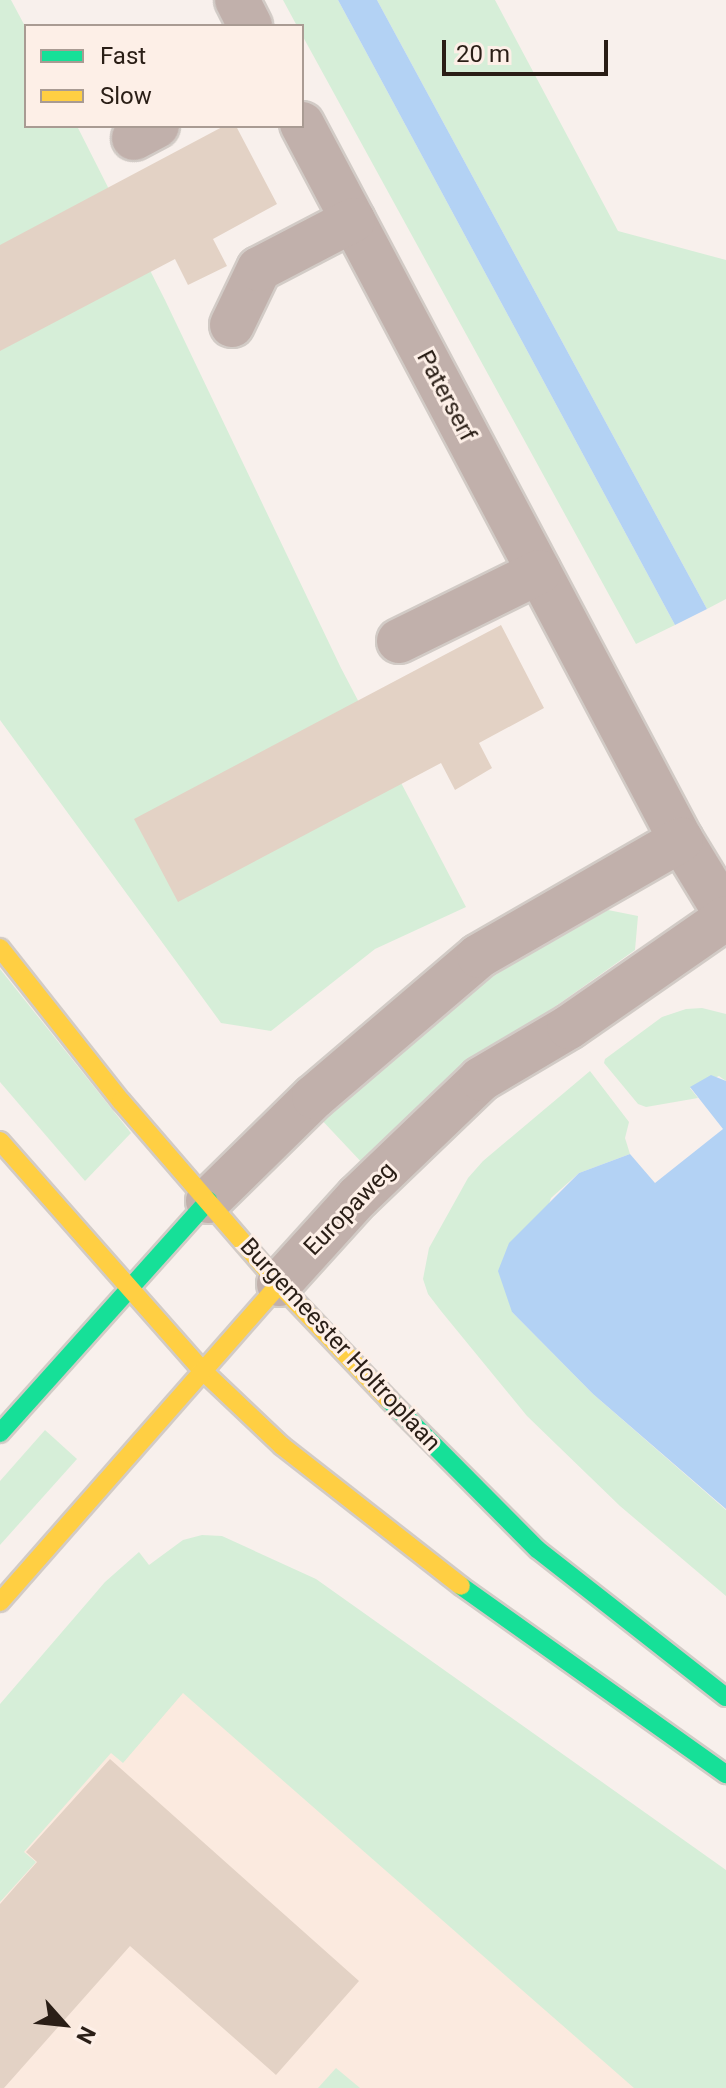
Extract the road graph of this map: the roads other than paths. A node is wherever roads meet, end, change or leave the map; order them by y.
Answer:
1 (237, 0) edge
2 (249, 24) edge
3 (304, 128) edge
4 (353, 220) junction
5 (232, 325) dead end
6 (539, 572) junction
7 (399, 641) dead end
8 (681, 840) junction
9 (726, 916) edge
10 (0, 948) edge
11 (0, 1141) edge
12 (208, 1201) junction
13 (279, 1284) junction
14 (128, 1287) junction
15 (203, 1371) junction
16 (0, 1433) edge
17 (0, 1602) edge
18 (726, 1697) edge
19 (726, 1774) edge

1 - 2 street
3 - 4 street, Paterserf
4 - 5 street
4 - 6 street, Paterserf
6 - 7 street
6 - 8 street, Paterserf
8 - 9 street, Paterserf
8 - 12 street
9 - 13 street, Europaweg
10 - 12 street, Burgemeester Holtroplaan
11 - 14 street
12 - 13 street, Burgemeester Holtroplaan
12 - 14 street
13 - 15 street, Europaweg
13 - 18 street, Burgemeester Holtroplaan
14 - 15 street
14 - 16 street
15 - 17 street, Europaweg
15 - 19 street

